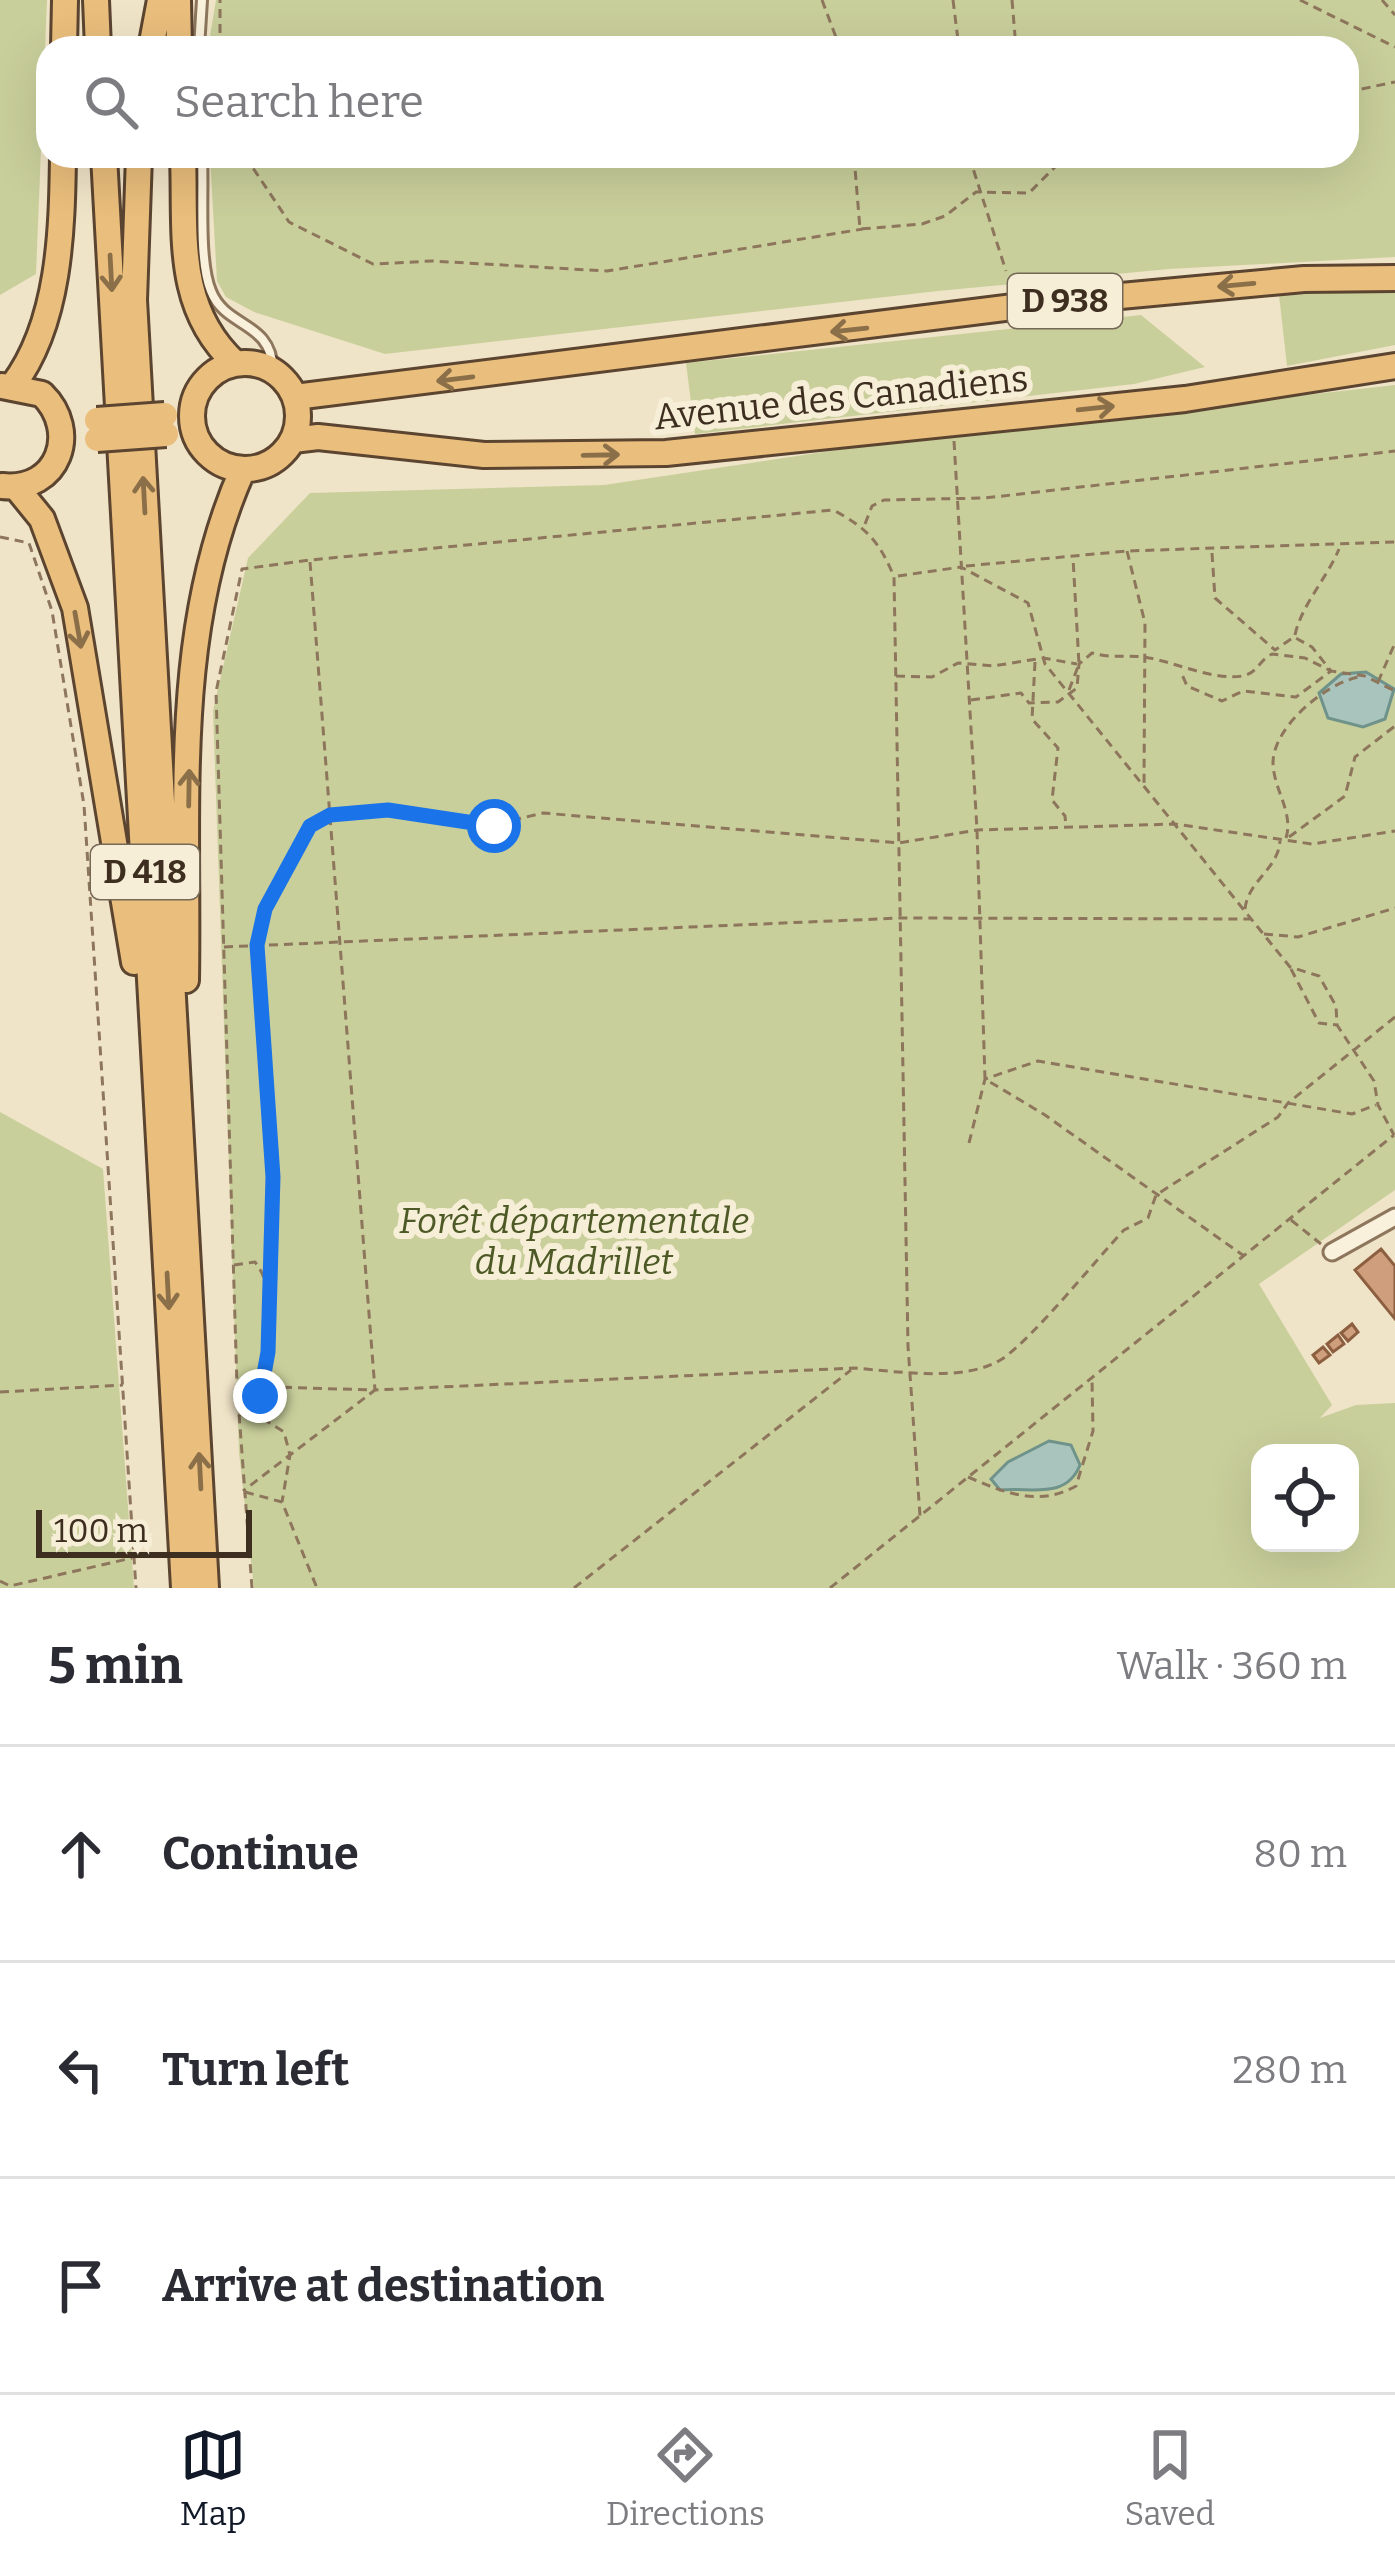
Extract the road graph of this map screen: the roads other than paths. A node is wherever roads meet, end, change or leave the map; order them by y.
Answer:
1 (65, 0) edge
2 (96, 0) edge
3 (160, 0) edge
4 (178, 0) edge
5 (202, 0) edge
6 (64, 36) edge
7 (98, 36) edge
8 (153, 36) edge
9 (178, 36) edge
10 (200, 36) edge
11 (63, 168) edge
12 (105, 168) edge
13 (139, 168) edge
14 (184, 168) edge
15 (203, 168) edge
16 (1395, 266) edge
17 (1395, 278) edge
18 (1304, 279) junction
19 (235, 363) junction
20 (1395, 366) edge
21 (273, 370) junction
22 (7, 386) edge
23 (295, 397) junction
24 (60, 418) junction
25 (193, 421) junction
26 (97, 429) junction
27 (293, 440) junction
28 (62, 450) junction
29 (243, 469) junction
30 (8, 486) edge
31 (174, 1029) junction
32 (155, 1056) junction
33 (1395, 1217) edge
34 (1332, 1252) road end
35 (184, 1588) edge
36 (206, 1588) edge

1 - 6 highway
2 - 7 highway
3 - 8 highway
4 - 9 highway
5 - 10 lane
11 - 22 highway
12 -> 32 highway, D 418
31 -> 13 highway, D 418
14 - 19 highway
15 - 21 lane
16 - 18 highway
17 - 18 highway, Avenue des Canadiens / D 938
18 -> 23 highway, Avenue des Canadiens / D 938
19 - 21 highway
19 - 25 highway
27 -> 20 highway, Avenue des Canadiens
21 - 23 highway
22 - 24 highway
23 - 27 highway
24 - 26 highway
24 - 28 highway
25 - 26 highway, bridge
25 - 29 highway
26 - 28 highway
27 - 29 highway
28 - 30 highway
31 -> 29 highway
30 -> 32 highway
36 -> 31 highway, D 418
32 -> 35 highway, D 418
33 - 34 street

